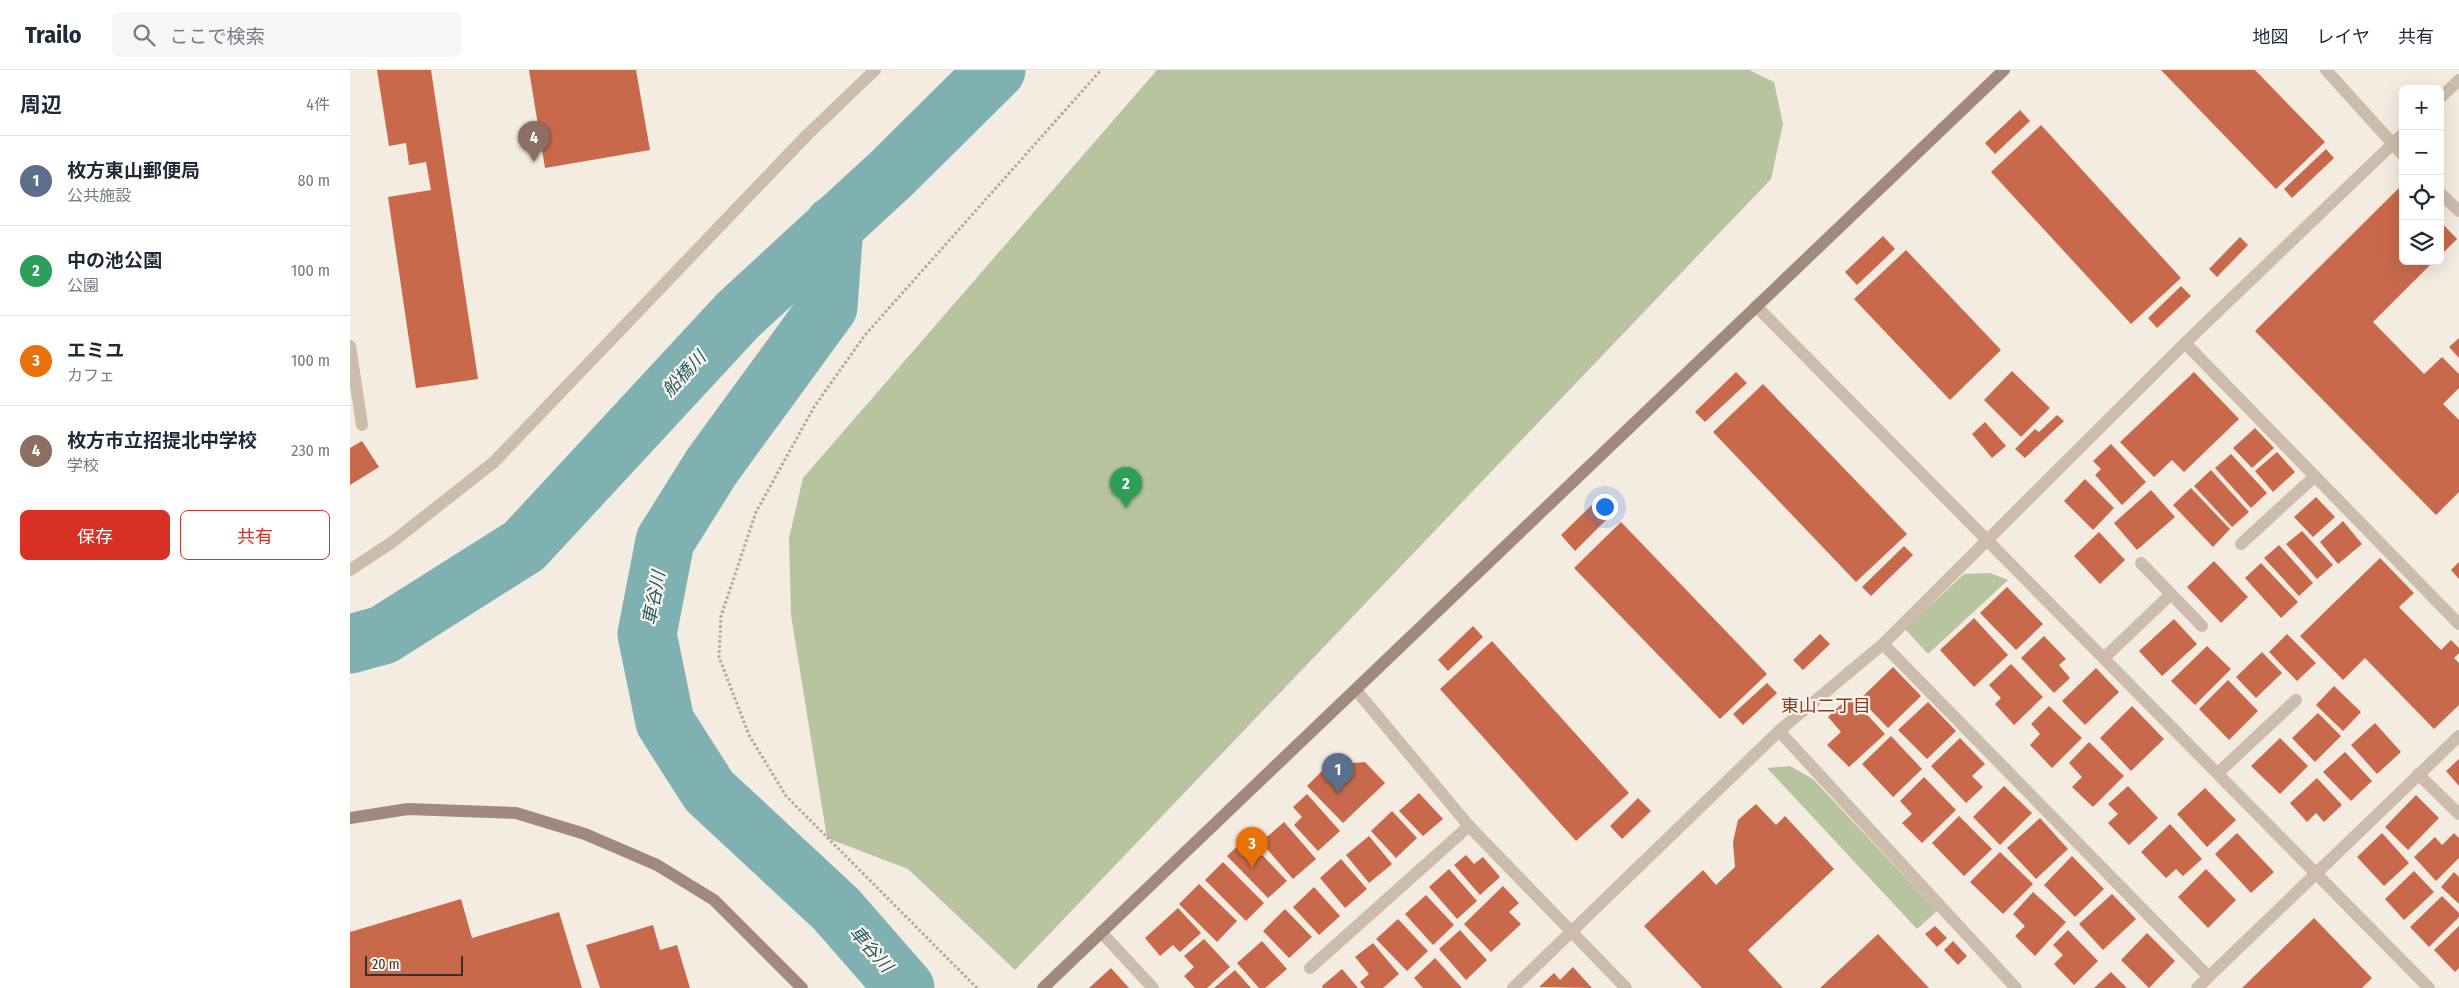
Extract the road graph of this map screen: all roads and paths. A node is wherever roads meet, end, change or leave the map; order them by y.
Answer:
1 (875, 70) edge
2 (1101, 70) edge
3 (2004, 70) edge
4 (2326, 70) edge
5 (2459, 80) edge
6 (2444, 94) edge
7 (2399, 138) edge
8 (2392, 144) junction
9 (2399, 151) edge
10 (2444, 197) edge
11 (2459, 211) edge
12 (1756, 306) junction
13 (2185, 343) junction
14 (350, 346) edge
15 (362, 425) dead end
16 (2315, 476) junction
17 (1987, 539) junction
18 (2242, 544) dead end
19 (2141, 563) dead end
20 (350, 570) edge
21 (2170, 595) junction
22 (2459, 624) edge
23 (2202, 626) dead end
24 (1882, 644) junction
25 (2104, 658) junction
26 (1356, 690) junction
27 (2296, 700) dead end
28 (1779, 730) junction
29 (2459, 736) edge
30 (2218, 773) junction
31 (2418, 774) junction
32 (2459, 814) edge
33 (350, 818) edge
34 (1469, 826) junction
35 (2315, 872) junction
36 (1571, 930) junction
37 (1101, 932) junction
38 (1310, 968) dead end
39 (2208, 976) junction
40 (802, 988) edge
41 (977, 988) edge
42 (1043, 988) edge
43 (1153, 988) edge
44 (1513, 988) edge
45 (1626, 988) edge
46 (2016, 988) edge
47 (2197, 988) edge
48 (2429, 988) edge

1 - 20 street
2 - 41 path
3 - 12 street
4 - 8 street
5 - 6 street
7 - 8 street
8 - 9 street
8 - 13 street
10 - 11 street
12 - 17 street
12 - 26 street
13 - 16 street
13 - 17 street
14 - 15 street
16 - 18 street
16 - 22 street
17 - 24 street
17 - 25 street
19 - 21 street
21 - 23 street
21 - 25 street
24 - 28 street
24 - 39 street
25 - 30 street
26 - 34 street
26 - 37 street
27 - 30 street
28 - 36 street
28 - 46 street
29 - 31 street
30 - 35 street
31 - 32 street
31 - 35 street
33 - 40 street
34 - 36 street
34 - 38 street
35 - 39 street
35 - 48 street
36 - 44 street
36 - 45 street
37 - 42 street
37 - 43 street
39 - 47 street

